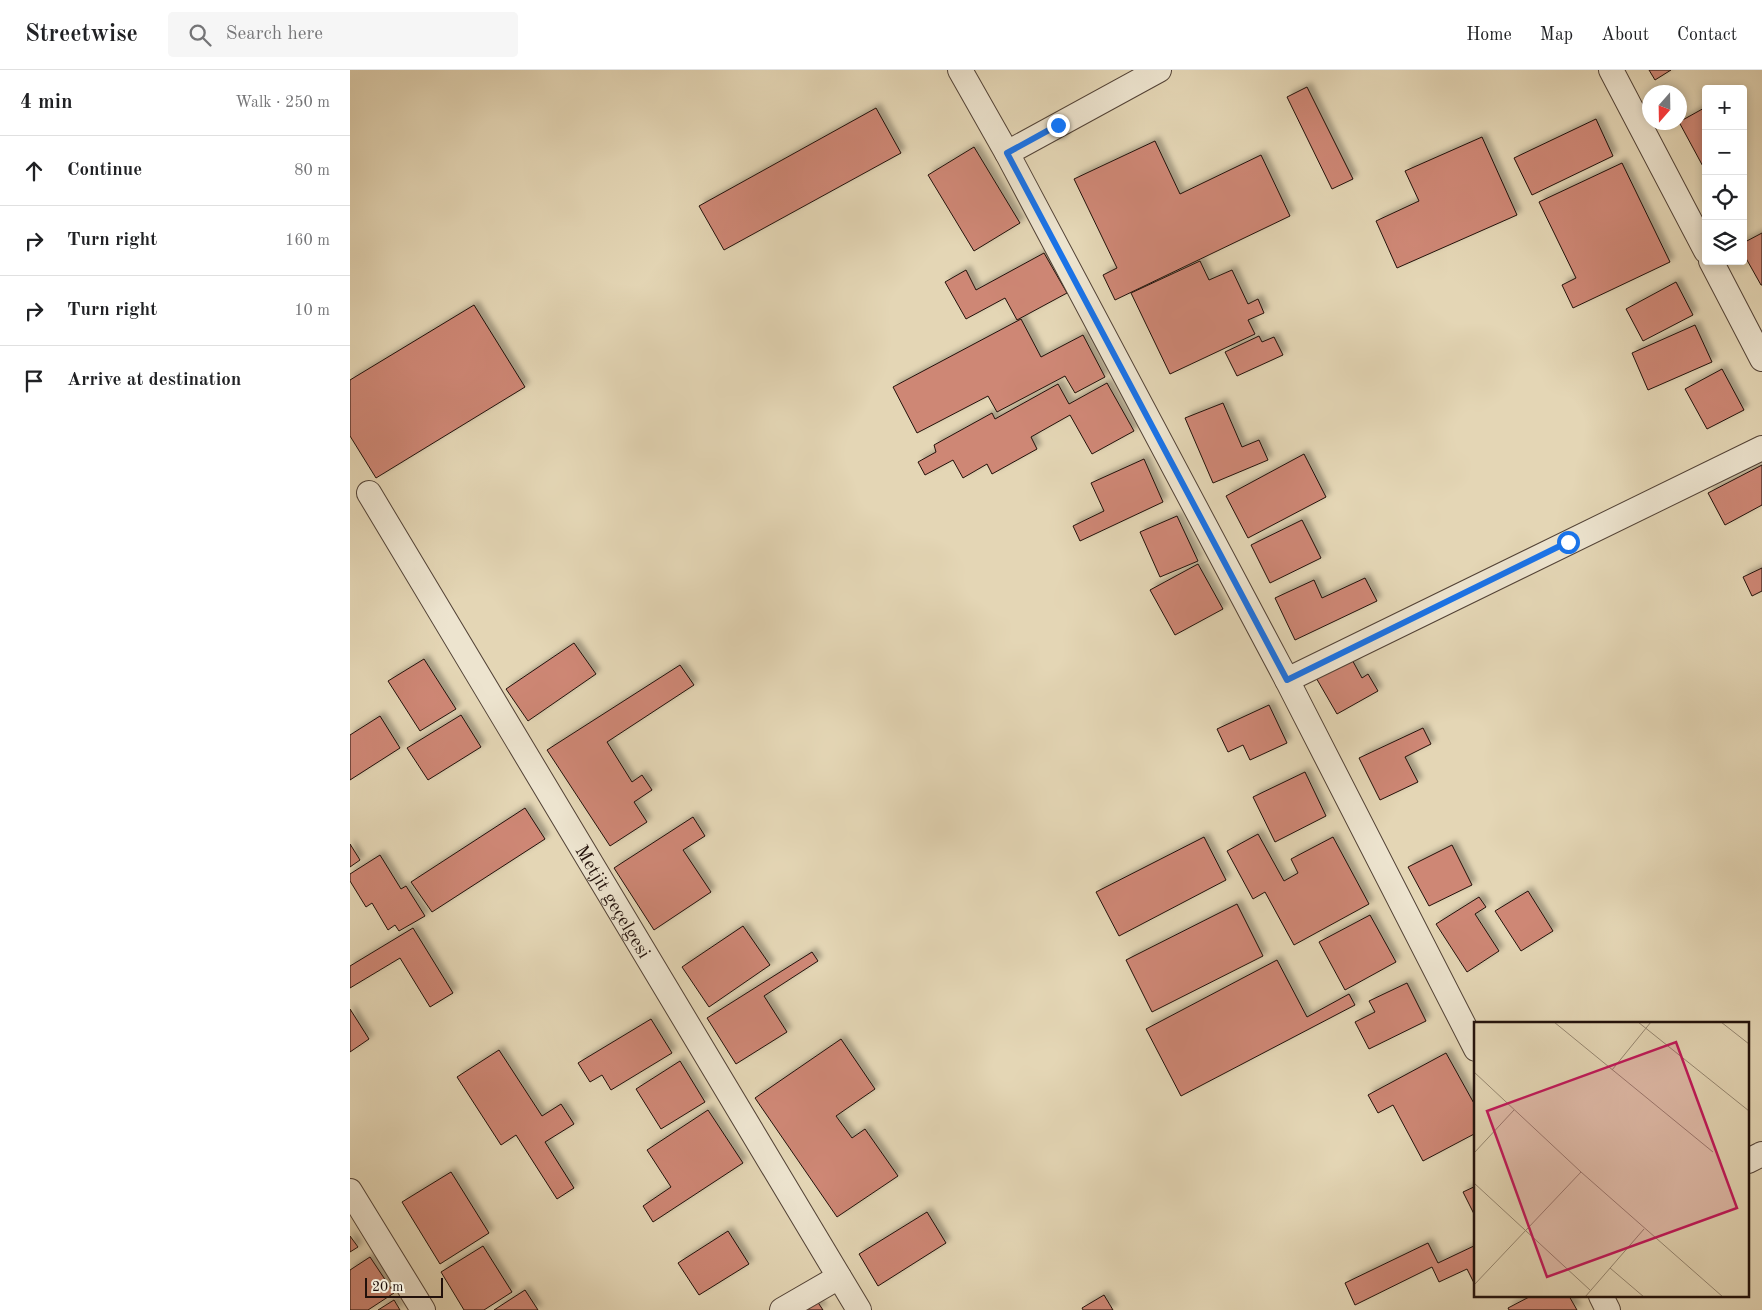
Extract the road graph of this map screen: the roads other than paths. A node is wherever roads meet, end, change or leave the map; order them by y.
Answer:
1 (960, 70) edge
2 (1159, 70) edge
3 (1611, 70) edge
4 (1007, 153) junction
5 (1702, 243) edge
6 (1713, 265) edge
7 (1762, 358) edge
8 (1762, 448) edge
9 (369, 493) dead end
10 (1287, 680) junction
11 (1474, 1045) edge
12 (1762, 1154) edge
13 (1750, 1160) edge
14 (350, 1191) edge
15 (838, 1276) junction
16 (1602, 1298) edge
17 (423, 1310) edge
18 (782, 1310) edge
19 (859, 1310) edge
20 (1608, 1310) edge

1 - 4 street
2 - 4 street
3 - 5 street
4 - 10 street
6 - 7 street
8 - 10 street
9 - 15 street, Metjit geçelgesi
10 - 11 street
12 - 13 street
14 - 17 street
15 - 18 street
15 - 19 street, Metjit geçelgesi
16 - 20 street

